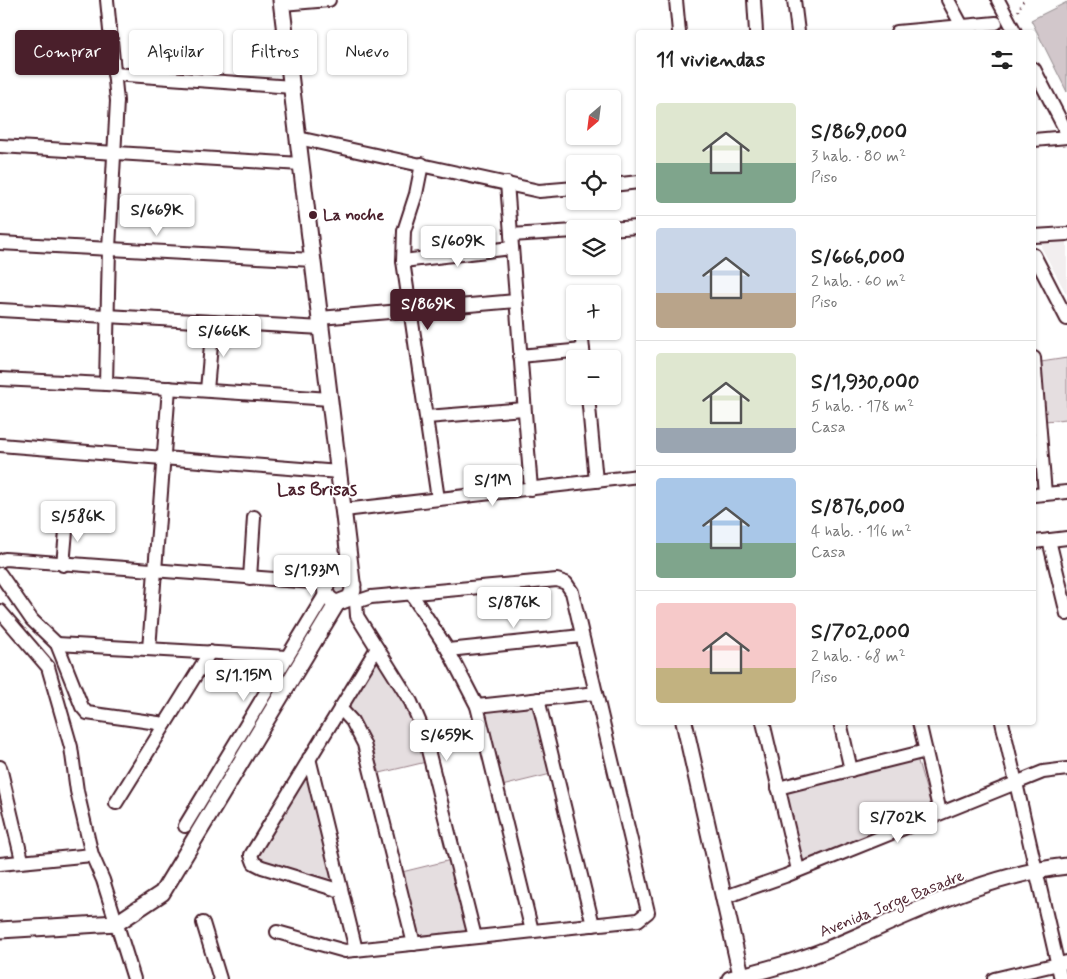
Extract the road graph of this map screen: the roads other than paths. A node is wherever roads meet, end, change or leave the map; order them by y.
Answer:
1 (107, 0) edge
2 (329, 0) edge
3 (676, 0) edge
4 (754, 0) edge
5 (794, 0) edge
6 (948, 0) edge
7 (998, 0) edge
8 (281, 2) edge
9 (996, 23) dead end
10 (962, 26) junction
11 (110, 30) edge
12 (679, 30) edge
13 (756, 30) edge
14 (798, 30) edge
15 (919, 30) edge
16 (1014, 30) edge
17 (1036, 73) edge
18 (119, 74) edge
19 (114, 75) edge
20 (292, 87) junction
21 (1067, 133) edge
22 (1067, 137) edge
23 (298, 138) junction
24 (1036, 140) edge
25 (0, 146) edge
26 (114, 153) junction
27 (301, 164) junction
28 (422, 164) junction
29 (636, 182) edge
30 (507, 183) junction
31 (621, 184) edge
32 (566, 189) edge
33 (636, 227) edge
34 (621, 228) edge
35 (566, 232) edge
36 (1067, 234) edge
37 (1036, 236) edge
38 (511, 241) junction
39 (0, 242) edge
40 (109, 248) junction
41 (1036, 258) edge
42 (313, 260) junction
43 (402, 261) junction
44 (516, 301) junction
45 (0, 310) edge
46 (411, 310) junction
47 (108, 317) junction
48 (1067, 319) edge
49 (213, 322) junction
50 (321, 323) junction
51 (566, 355) edge
52 (520, 356) junction
53 (0, 380) edge
54 (106, 384) junction
55 (169, 388) junction
56 (207, 390) junction
57 (330, 399) junction
58 (589, 405) edge
59 (1036, 406) edge
60 (524, 408) junction
61 (426, 417) junction
62 (1037, 430) edge
63 (0, 445) edge
64 (164, 459) junction
65 (339, 472) junction
66 (636, 476) edge
67 (596, 481) junction
68 (531, 489) junction
69 (1067, 492) edge
70 (1039, 494) edge
71 (438, 499) junction
72 (344, 510) junction
73 (254, 518) dead end
74 (67, 520) dead end
75 (1067, 538) edge
76 (1049, 540) junction
77 (1036, 542) edge
78 (0, 561) edge
79 (63, 565) junction
80 (155, 572) junction
81 (0, 574) edge
82 (250, 578) junction
83 (341, 591) junction
84 (412, 595) junction
85 (0, 610) edge
86 (1067, 614) edge
87 (582, 636) junction
88 (57, 644) junction
89 (149, 648) junction
90 (377, 648) junction
91 (448, 650) junction
92 (210, 652) junction
93 (287, 657) junction
94 (596, 693) junction
95 (538, 699) junction
96 (477, 706) junction
97 (340, 708) junction
98 (165, 724) junction
99 (685, 725) edge
100 (763, 725) edge
101 (841, 725) edge
102 (920, 725) edge
103 (1003, 725) edge
104 (926, 751) junction
105 (309, 758) junction
106 (0, 767) edge
107 (1067, 769) edge
108 (851, 770) junction
109 (1015, 783) junction
110 (778, 788) junction
111 (116, 803) dead end
112 (940, 812) junction
113 (185, 826) dead end
114 (92, 855) junction
115 (22, 860) junction
116 (0, 864) edge
117 (1067, 866) edge
118 (798, 870) junction
119 (1036, 870) junction
120 (341, 891) junction
121 (725, 897) junction
122 (117, 923) junction
123 (203, 923) dead end
124 (593, 925) junction
125 (0, 930) edge
126 (532, 931) junction
127 (277, 932) dead end
128 (475, 937) junction
129 (414, 944) junction
130 (356, 950) junction
131 (1062, 962) edge
132 (738, 978) edge
133 (134, 979) edge
134 (220, 979) edge
135 (994, 979) edge
136 (1061, 979) edge

1 - 11 street
2 - 8 street
3 - 12 street
4 - 13 street
5 - 14 street
6 - 10 street
7 - 16 street
8 - 20 street
9 - 10 street
10 - 15 street
17 - 21 street
18 - 20 street
19 - 26 street
20 - 23 street
22 - 24 street
23 - 27 street
23 - 28 street
25 - 26 street
26 - 27 street
26 - 40 street
27 - 42 street
28 - 30 street
28 - 43 street
29 - 31 street
30 - 32 street
30 - 38 street
33 - 34 street
35 - 38 street
36 - 37 street
38 - 43 street
38 - 44 street
39 - 40 street
40 - 42 street
40 - 47 street
41 - 48 street
42 - 50 street
43 - 46 street
44 - 46 street
44 - 52 street
45 - 47 street
46 - 50 street
46 - 61 street
47 - 49 street
47 - 54 street
49 - 50 street
49 - 56 street
50 - 57 street
51 - 52 street
52 - 60 street
53 - 54 street
54 - 55 street
55 - 56 street
55 - 64 street
56 - 57 street
57 - 65 street
58 - 67 street
59 - 62 street
60 - 61 street
60 - 68 street
61 - 71 street
62 - 70 street
63 - 64 street
64 - 65 street
64 - 80 street
65 - 72 street
66 - 67 street
67 - 68 street
68 - 71 street
69 - 70 street
71 - 72 street
72 - 83 street
73 - 82 street
74 - 79 street
75 - 76 street
76 - 77 street
76 - 86 street
78 - 79 street
79 - 80 street
80 - 82 street
80 - 89 street
81 - 88 street
82 - 83 street
83 - 84 street
83 - 90 street
83 - 93 street
83 - 122 street
84 - 87 street
84 - 91 street
85 - 114 street
87 - 91 street
87 - 94 street
88 - 89 street
88 - 98 street
89 - 92 street
90 - 97 street
90 - 128 street
91 - 96 street
92 - 93 street
92 - 98 street
93 - 113 street
94 - 95 street
94 - 124 street
95 - 96 street
95 - 124 street
96 - 126 street
97 - 105 street
97 - 129 street
98 - 111 street
99 - 121 street
100 - 110 street
101 - 108 street
102 - 104 street
103 - 109 street
104 - 108 street
104 - 112 street
105 - 120 street
105 - 120 street
106 - 115 street
107 - 109 street
108 - 110 street
109 - 112 street
109 - 119 street
110 - 118 street
112 - 118 street
114 - 115 street
114 - 122 street
115 - 116 street
117 - 119 street, Avenida Jorge Basadre
118 - 121 street
119 - 131 street
119 - 132 street, Avenida Jorge Basadre
120 - 130 street
121 - 132 street
122 - 125 street
122 - 133 street
123 - 134 street
124 - 126 street
126 - 128 street
127 - 130 street
128 - 129 street
129 - 130 street
131 - 135 street
131 - 136 street

